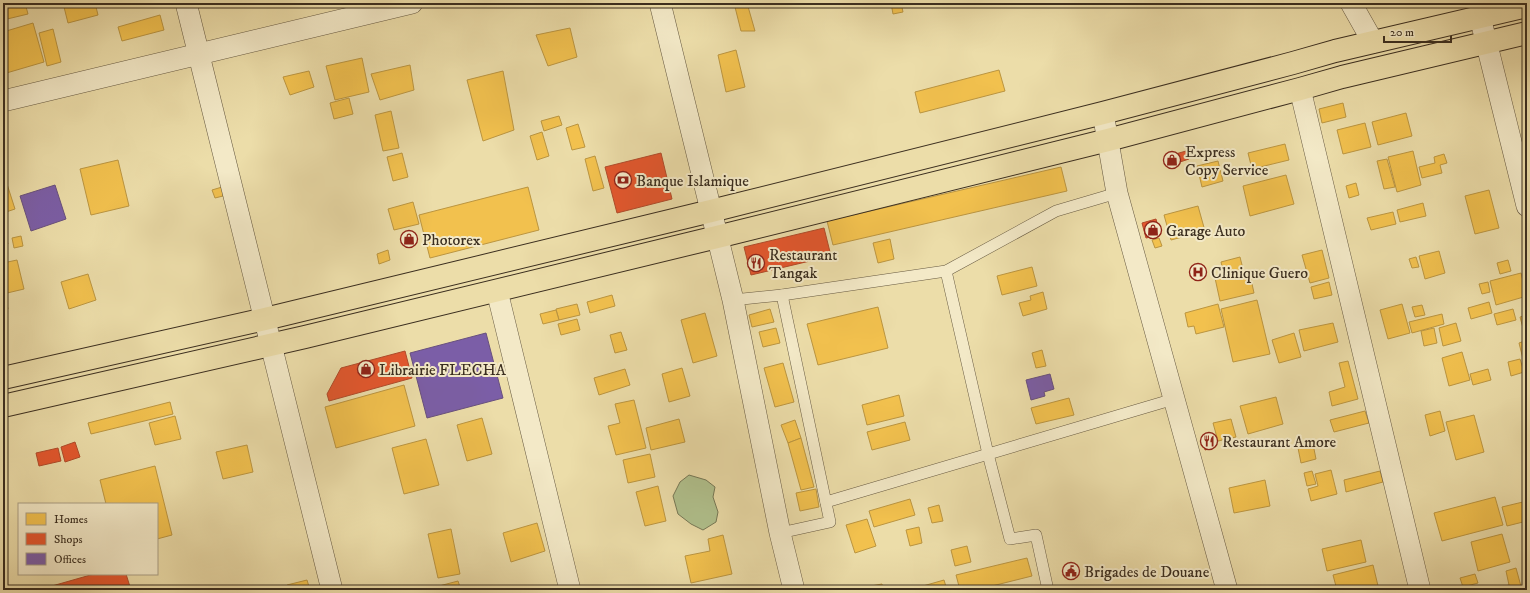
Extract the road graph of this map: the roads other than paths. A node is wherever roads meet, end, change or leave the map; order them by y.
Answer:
1 (186, 3) edge
2 (412, 3) edge
3 (660, 3) edge
4 (1351, 3) edge
5 (1527, 6) edge
6 (1480, 17) junction
7 (1527, 33) edge
8 (1373, 42) junction
9 (1486, 43) junction
10 (199, 54) junction
11 (1300, 89) junction
12 (3, 101) edge
13 (1103, 113) junction
14 (1108, 140) junction
15 (1117, 193) junction
16 (1527, 206) edge
17 (711, 211) junction
18 (717, 237) junction
19 (946, 271) junction
20 (497, 291) junction
21 (782, 295) junction
22 (733, 300) junction
23 (265, 319) junction
24 (272, 345) junction
25 (3, 378) edge
26 (1174, 399) junction
27 (3, 406) edge
28 (988, 454) junction
29 (826, 502) junction
30 (780, 533) junction
31 (332, 590) edge
32 (570, 590) edge
33 (794, 590) edge
34 (1048, 590) edge
35 (1227, 590) edge
36 (1420, 590) edge

1 - 10 street
2 - 10 street
3 - 17 street
4 - 8 street
5 - 6 main road
6 - 8 main road
6 - 9 street
7 - 9 main road
8 - 13 main road
9 - 11 main road
9 - 16 street
10 - 12 street
10 - 23 street
11 - 14 main road
11 - 36 street
13 - 14 street
13 - 17 main road
14 - 15 street
14 - 18 main road
15 - 19 lane
15 - 26 street
17 - 18 street
17 - 23 main road
18 - 20 main road
18 - 22 street
19 - 21 lane
19 - 28 lane
20 - 24 main road
20 - 32 street
21 - 22 lane
21 - 29 lane
22 - 30 street
23 - 24 street
23 - 25 main road
24 - 27 main road
24 - 31 street
26 - 28 lane
26 - 35 street
28 - 29 lane
28 - 34 lane
29 - 30 lane
30 - 33 street

